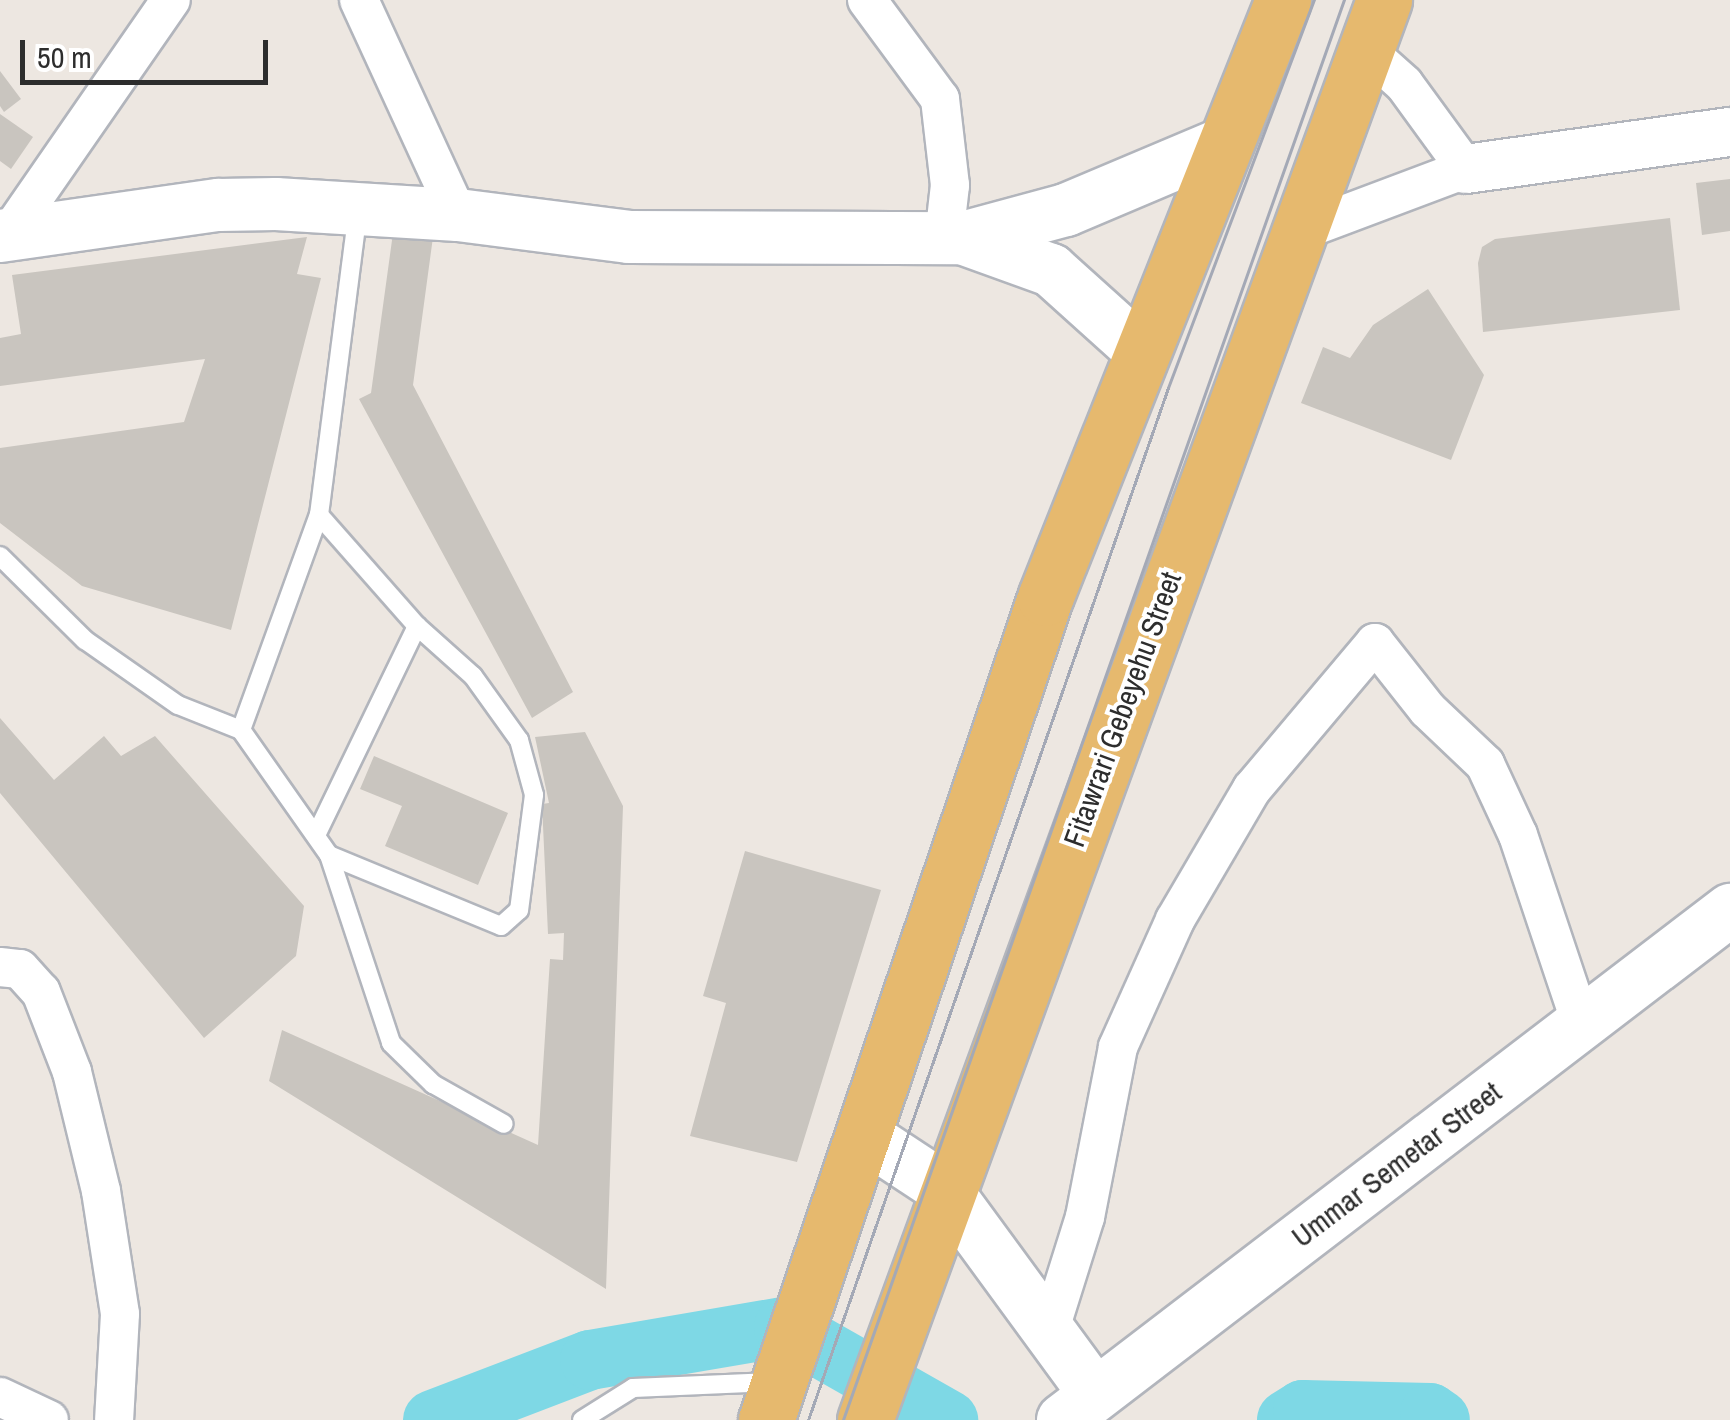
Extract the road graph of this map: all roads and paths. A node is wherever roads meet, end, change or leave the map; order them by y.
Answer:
1 (171, 0) edge
2 (359, 0) edge
3 (867, 0) edge
4 (1284, 0) edge
5 (1375, 25) edge
6 (1730, 132) edge
7 (1227, 142) junction
8 (1466, 168) junction
9 (358, 207) junction
10 (458, 215) junction
11 (1298, 232) junction
12 (4, 236) edge
13 (953, 238) junction
14 (1141, 351) junction
15 (319, 515) junction
16 (0, 556) edge
17 (418, 626) junction
18 (240, 730) junction
19 (317, 833) junction
20 (329, 854) junction
21 (1730, 910) edge
22 (0, 967) edge
23 (1582, 1023) junction
24 (504, 1124) dead end
25 (863, 1135) junction
26 (945, 1189) junction
27 (1049, 1332) junction
28 (776, 1389) edge
29 (0, 1397) edge
30 (1079, 1407) edge
31 (49, 1420) edge
32 (114, 1420) edge
33 (582, 1420) edge
34 (864, 1420) edge

1 - 12 street
2 - 10 street
3 - 13 street
4 - 7 main road
5 - 8 street
5 - 11 main road, Fitawrari Gebeyehu Street
6 - 8 street
7 - 13 main road
7 - 14 main road
8 - 11 street
9 - 10 main road
9 - 12 main road
9 - 15 lane
10 - 13 main road
11 - 26 main road, Fitawrari Gebeyehu Street
13 - 14 main road
14 - 25 main road
15 - 17 lane
15 - 18 lane
16 - 18 lane
17 - 19 lane
17 - 20 lane
18 - 19 lane
19 - 20 lane
20 - 24 lane
21 - 23 main road, Ummar Semetar Street
22 - 32 street
23 - 27 street
23 - 30 main road, Ummar Semetar Street
25 - 26 main road
25 - 28 main road
26 - 27 main road
26 - 34 main road, Fitawrari Gebeyehu Street
27 - 30 main road
28 - 33 lane
29 - 31 street

